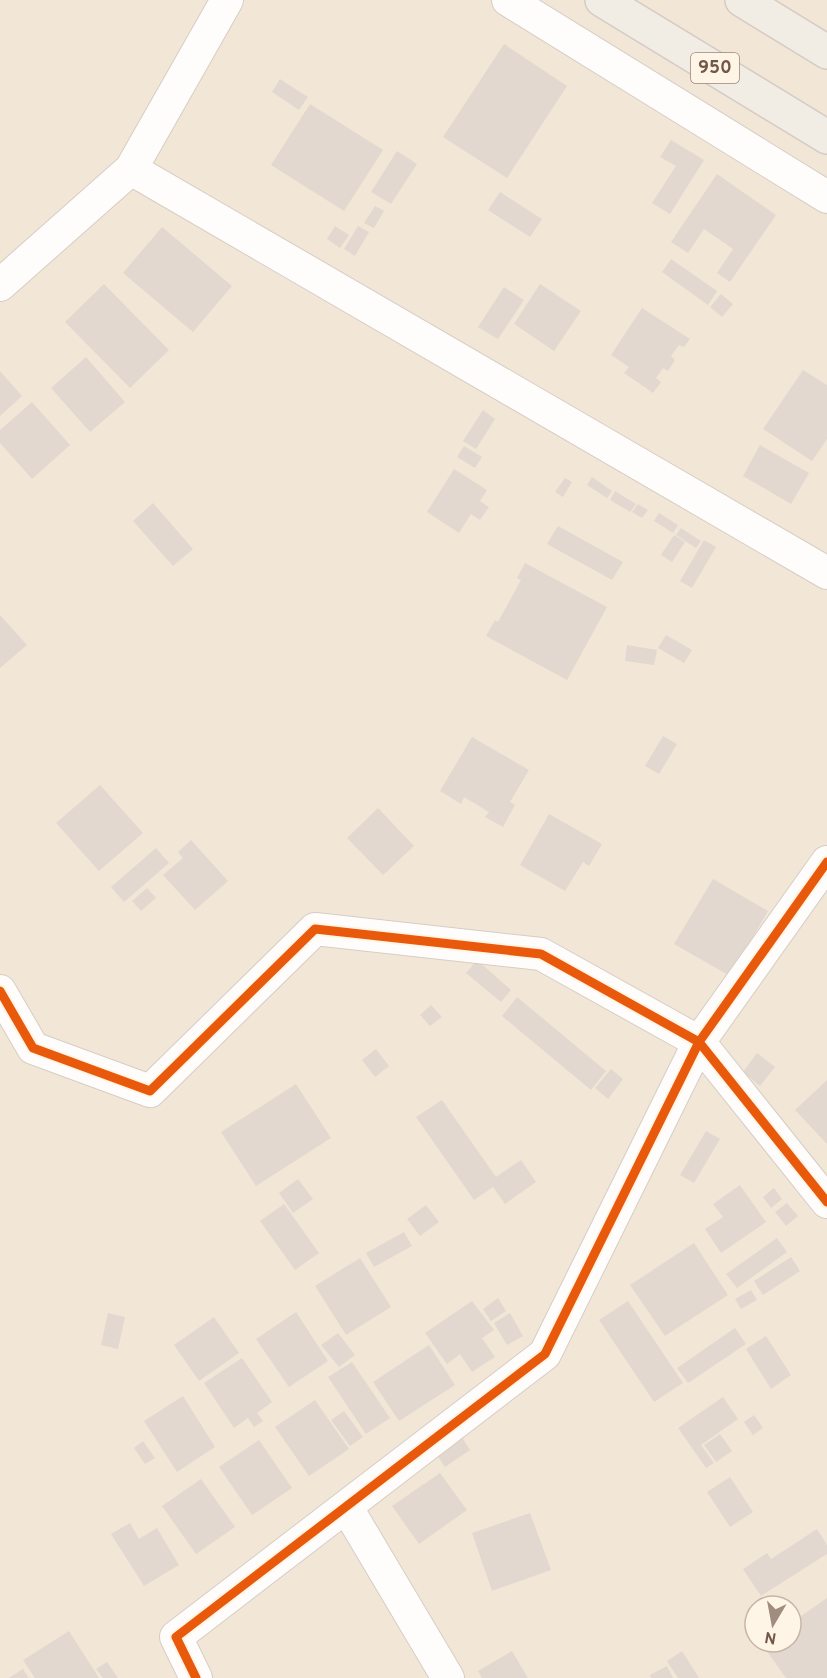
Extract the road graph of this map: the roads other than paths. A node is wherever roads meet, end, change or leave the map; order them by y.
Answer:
1 (227, 0) edge
2 (508, 0) edge
3 (602, 0) edge
4 (742, 0) edge
5 (827, 52) edge
6 (827, 137) edge
7 (131, 169) junction
8 (827, 197) edge
9 (0, 285) edge
10 (827, 573) edge
11 (827, 862) edge
12 (0, 991) edge
13 (699, 1042) junction
14 (827, 1202) edge
15 (347, 1508) junction
16 (196, 1678) edge
17 (448, 1678) edge

1 - 7 street
2 - 8 street
3 - 6 main road, 950
4 - 5 main road
7 - 9 street
7 - 10 street
11 - 13 street
12 - 13 street
13 - 14 street
13 - 15 street
15 - 16 street
15 - 17 street

